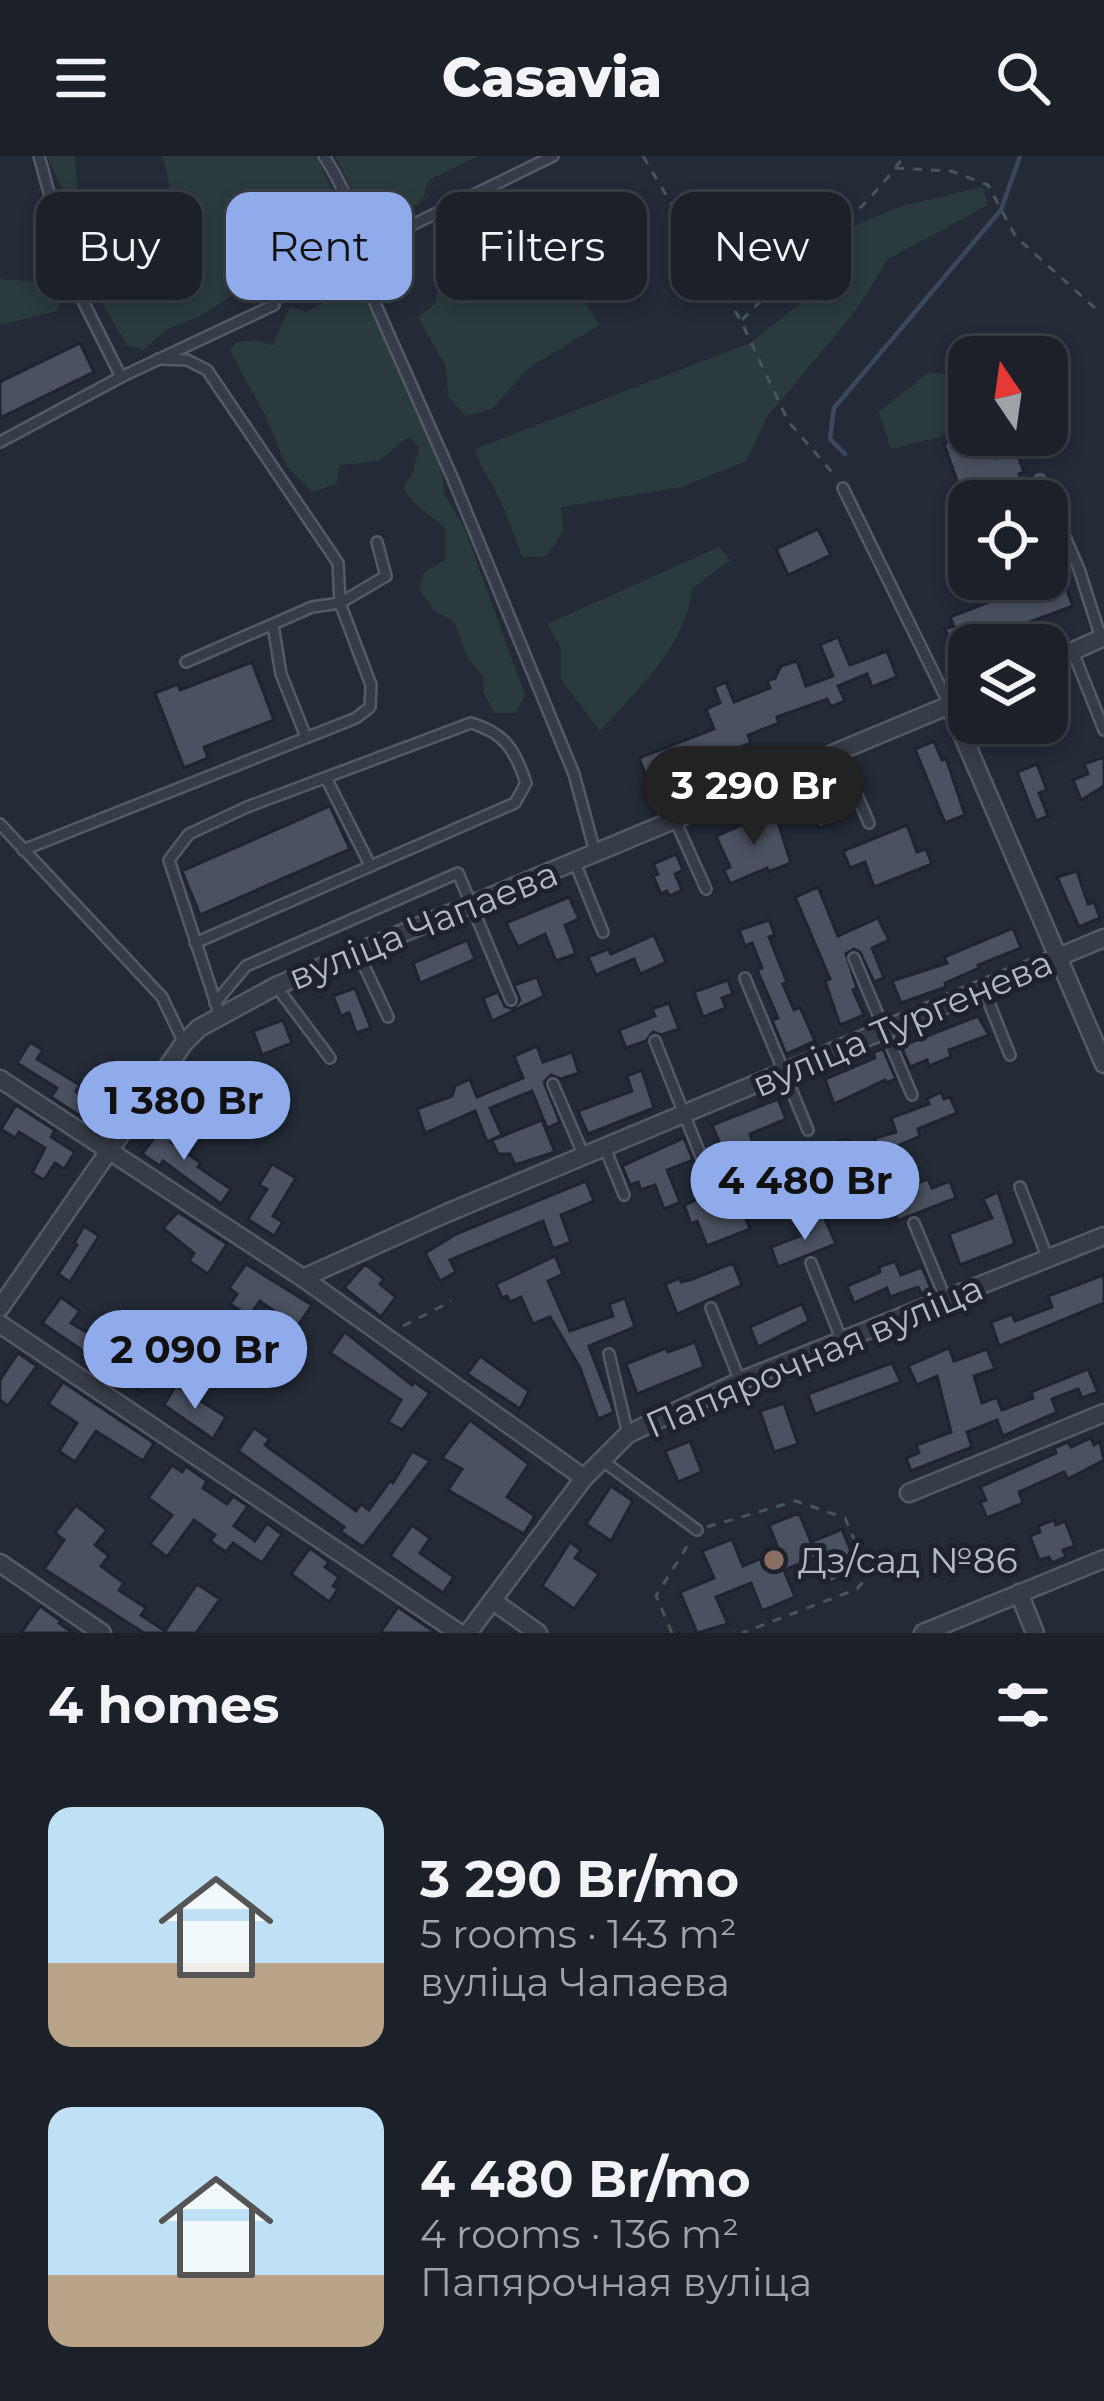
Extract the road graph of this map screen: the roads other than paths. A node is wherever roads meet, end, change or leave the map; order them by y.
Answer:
1 (39, 156) edge
2 (324, 156) edge
3 (553, 156) edge
4 (344, 192) edge
5 (412, 225) edge
6 (374, 300) edge
7 (274, 305) dead end
8 (158, 359) junction
9 (121, 376) junction
10 (0, 442) edge
11 (844, 488) road end
12 (377, 542) dead end
13 (1068, 544) edge
14 (340, 603) junction
15 (273, 625) junction
16 (1102, 638) edge
17 (1072, 652) junction
18 (1068, 654) edge
19 (186, 662) dead end
20 (948, 702) edge
21 (948, 707) edge
22 (1104, 730) edge
23 (306, 737) junction
24 (967, 744) edge
25 (838, 751) junction
26 (326, 778) junction
27 (675, 820) junction
28 (869, 823) dead end
29 (0, 824) edge
30 (23, 850) junction
31 (596, 854) junction
32 (575, 862) junction
33 (370, 865) junction
34 (706, 889) dead end
35 (475, 906) junction
36 (603, 932) dead end
37 (1104, 938) edge
38 (195, 943) junction
39 (358, 953) junction
40 (1060, 956) junction
41 (854, 958) dead end
42 (745, 978) dead end
43 (276, 986) junction
44 (983, 988) junction
45 (511, 1000) dead end
46 (218, 1009) junction
47 (388, 1017) dead end
48 (883, 1029) junction
49 (655, 1040) dead end
50 (184, 1043) junction
51 (1010, 1055) dead end
52 (329, 1058) dead end
53 (1104, 1064) edge
54 (784, 1072) junction
55 (0, 1078) edge
56 (553, 1084) dead end
57 (912, 1095) dead end
58 (685, 1114) junction
59 (808, 1130) dead end
60 (604, 1148) junction
61 (107, 1151) junction
62 (584, 1156) junction
63 (710, 1179) dead end
64 (1020, 1186) dead end
65 (624, 1195) dead end
66 (914, 1222) dead end
67 (1104, 1236) edge
68 (1048, 1259) junction
69 (811, 1263) dead end
70 (303, 1278) junction
71 (946, 1300) junction
72 (0, 1308) edge
73 (711, 1309) dead end
74 (0, 1324) edge
75 (842, 1341) junction
76 (609, 1354) dead end
77 (740, 1381) junction
78 (1104, 1414) edge
79 (628, 1434) junction
80 (600, 1460) junction
81 (584, 1478) junction
82 (909, 1493) dead end
83 (697, 1530) road end
84 (1104, 1558) edge
85 (0, 1564) edge
86 (1019, 1593) junction
87 (493, 1601) junction
88 (948, 1628) edge
89 (102, 1633) edge
90 (459, 1633) edge
91 (468, 1633) edge
92 (538, 1633) edge
93 (923, 1633) edge
94 (1035, 1633) edge

1 - 9 lane
2 - 4 lane
3 - 5 lane
6 - 31 lane
7 - 8 lane
8 - 9 lane
8 - 14 lane
9 - 10 lane
11 - 20 lane
12 - 14 lane
13 - 16 lane
14 - 15 lane
14 - 23 lane
15 - 19 lane
15 - 23 lane
16 - 17 street
17 - 18 street
17 - 22 lane
21 - 25 street, вуліца Чапаева
23 - 30 lane
24 - 40 street
25 - 27 street, вуліца Чапаева
25 - 28 lane
26 - 33 lane
26 - 33 lane
26 - 38 lane
27 - 31 street, вуліца Чапаева
27 - 34 lane
29 - 30 lane
30 - 50 lane
31 - 32 street, вуліца Чапаева
32 - 35 street, вуліца Чапаева
32 - 36 lane
33 - 38 lane
35 - 39 street, вуліца Чапаева
35 - 45 lane
35 - 46 lane
37 - 40 street, вуліца Тургенева
38 - 46 lane
39 - 43 street, вуліца Чапаева
39 - 47 lane
40 - 44 street, вуліца Тургенева
40 - 53 street
41 - 48 lane
42 - 54 lane
43 - 46 street, вуліца Чапаева
43 - 52 lane
44 - 48 street, вуліца Тургенева
44 - 51 lane
46 - 50 street, вуліца Чапаева
48 - 54 street, вуліца Тургенева
48 - 57 lane
49 - 58 lane
50 - 61 street, вуліца Чапаева
54 - 58 street, вуліца Тургенева
54 - 59 lane
55 - 61 street
56 - 62 lane
58 - 60 street, вуліца Тургенева
58 - 63 lane
60 - 62 street, вуліца Тургенева
60 - 65 lane
61 - 70 street
61 - 72 street, вуліца Чапаева
62 - 70 street, вуліца Тургенева
64 - 68 lane
66 - 71 lane
67 - 68 street, Папярочная вуліца
68 - 71 street, Папярочная вуліца
69 - 75 lane
70 - 81 street
71 - 75 street, Папярочная вуліца
73 - 77 lane
74 - 90 street
75 - 77 street, Папярочная вуліца
76 - 79 lane
77 - 79 street, Папярочная вуліца
78 - 82 street
79 - 80 street, Папярочная вуліца
80 - 81 street, Папярочная вуліца
80 - 83 lane
81 - 87 street, Папярочная вуліца
84 - 86 street
85 - 89 street
86 - 88 street
86 - 94 street
87 - 91 street, Папярочная вуліца
87 - 92 street
88 - 93 street

